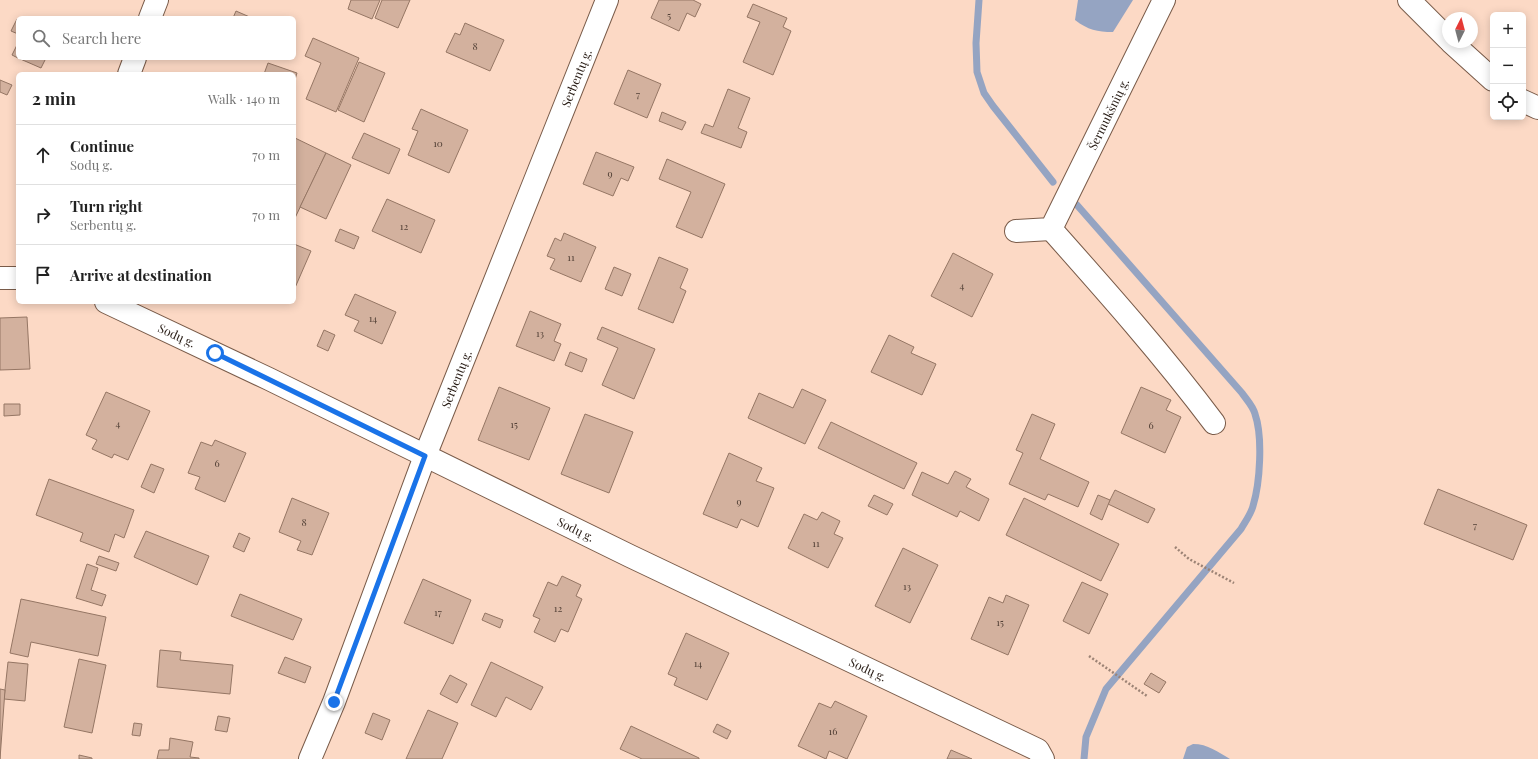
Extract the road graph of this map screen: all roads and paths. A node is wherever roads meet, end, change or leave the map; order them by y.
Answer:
1 (157, 0) edge
2 (607, 0) edge
3 (1164, 0) edge
4 (1409, 0) edge
5 (151, 16) edge
6 (1442, 33) edge
7 (1458, 48) edge
8 (134, 60) edge
9 (130, 72) edge
10 (1490, 77) edge
11 (1526, 102) edge
12 (1538, 108) edge
13 (1051, 229) junction
14 (1016, 231) dead end
15 (0, 278) edge
16 (16, 278) edge
17 (110, 304) edge
18 (1214, 423) dead end
19 (425, 456) junction
20 (1175, 547) dead end
21 (1234, 584) dead end
22 (1089, 656) dead end
23 (1147, 696) dead end
24 (310, 759) edge
25 (1043, 759) edge

1 - 5 street
2 - 19 street, Serbentų g.
3 - 13 street, Šermukšnių g.
4 - 6 street
7 - 10 street
8 - 9 street
11 - 12 street
13 - 14 street
13 - 18 street
15 - 16 street
17 - 19 street, Sodų g.
19 - 24 street, Serbentų g.
19 - 25 street, Sodų g.
20 - 21 path
22 - 23 path

